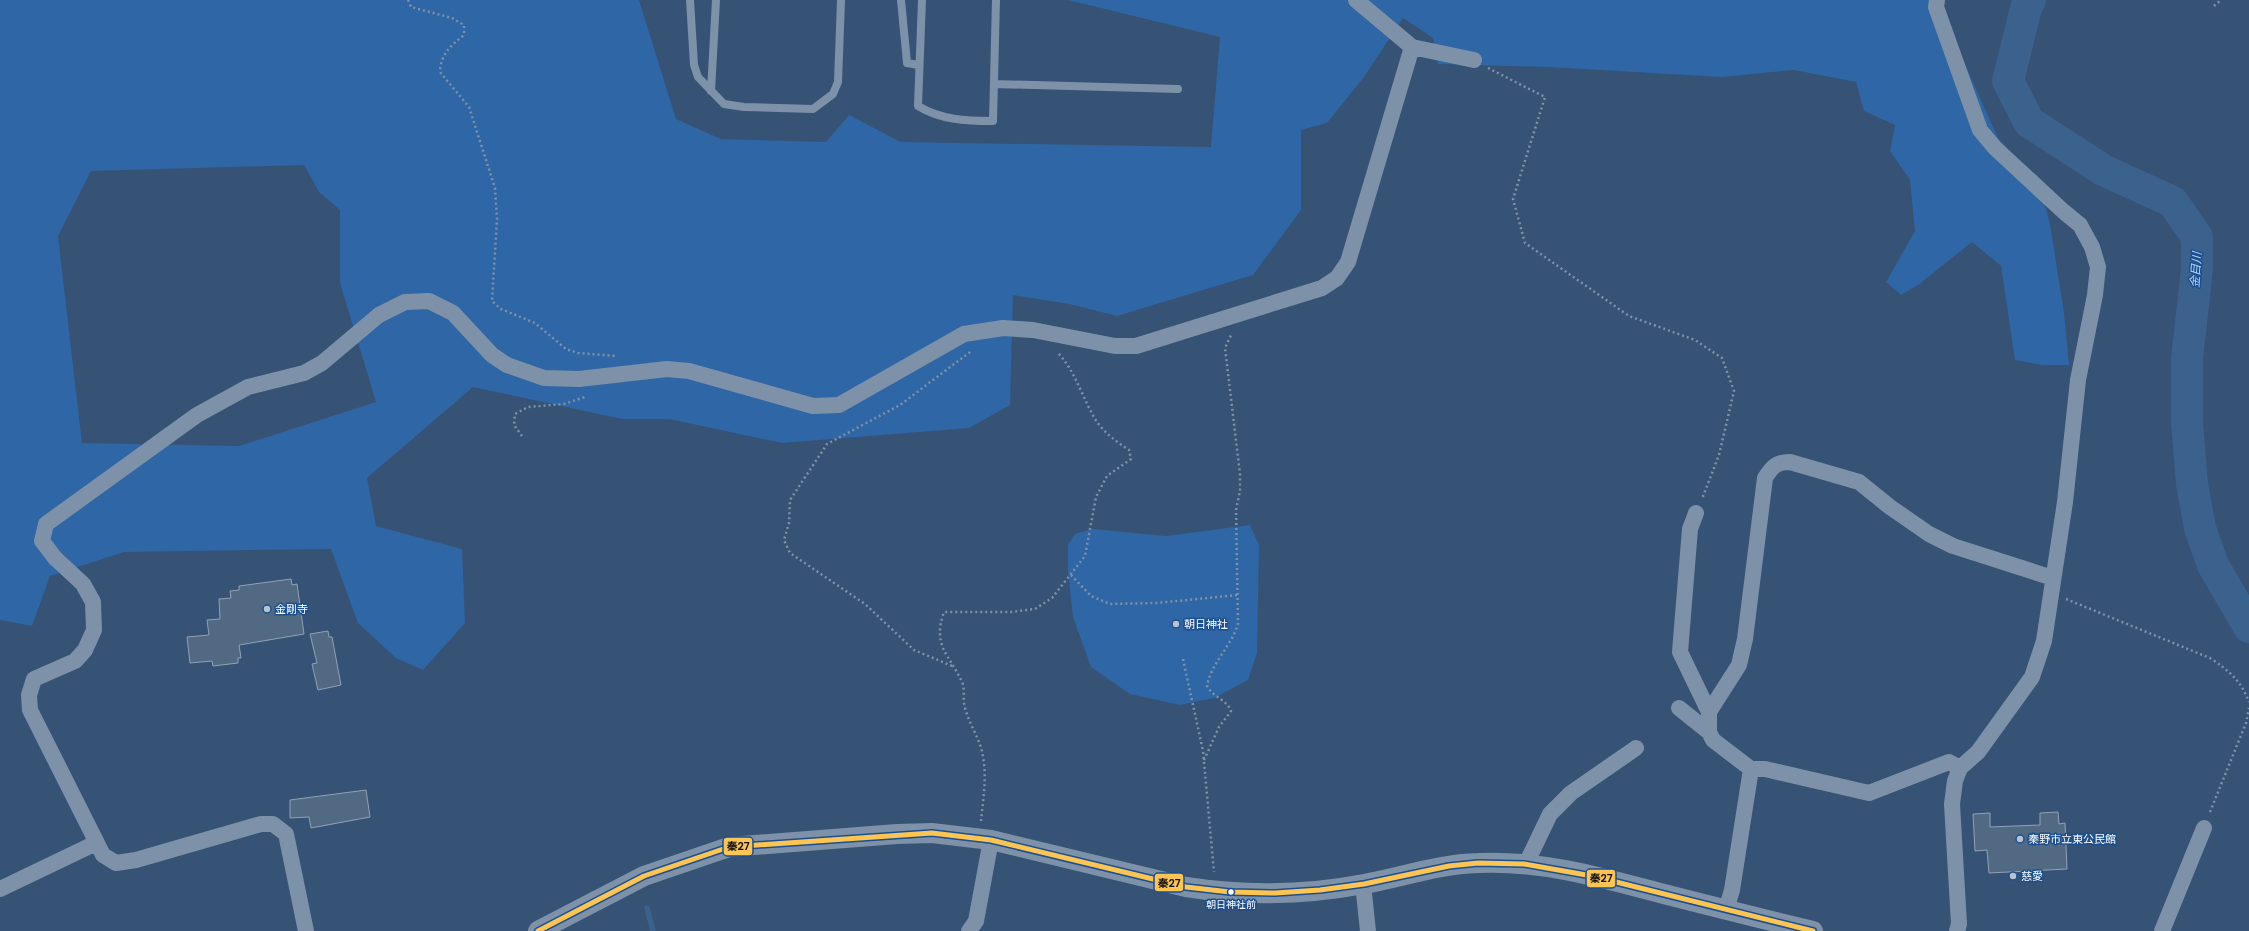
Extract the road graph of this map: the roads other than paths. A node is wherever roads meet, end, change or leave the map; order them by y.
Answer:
1 (690, 0) edge
2 (716, 0) edge
3 (841, 0) edge
4 (901, 0) edge
5 (922, 0) edge
6 (996, 0) edge
7 (1356, 0) edge
8 (1937, 0) edge
9 (1412, 47) junction
10 (1474, 60) road end
11 (919, 65) junction
12 (994, 84) junction
13 (1178, 89) dead end
14 (711, 91) junction
15 (1696, 513) road end
16 (2052, 586) junction
17 (1679, 708) dead end
18 (1709, 712) junction
19 (1709, 732) junction
20 (1636, 748) dead end
21 (1960, 768) junction
22 (1751, 769) junction
23 (2204, 828) road end
24 (985, 840) junction
25 (96, 843) junction
26 (1526, 864) junction
27 (1363, 884) junction
28 (0, 889) edge
29 (1726, 910) junction
30 (306, 931) edge
31 (538, 931) edge
32 (969, 931) edge
33 (1368, 931) edge
34 (1813, 931) edge
35 (1957, 931) edge
36 (2162, 931) edge

1 - 14 lane
2 - 14 lane
3 - 14 lane
4 - 11 lane
5 - 11 lane
6 - 12 lane
7 - 9 street
8 - 16 street
9 - 10 street
9 - 25 street
11 - 12 lane
12 - 13 lane
15 - 18 street
16 - 18 street
16 - 21 street
17 - 19 street
18 - 19 street
19 - 22 street
20 - 26 street
21 - 22 street
21 - 35 street
22 - 29 street
23 - 36 street
24 - 27 street
24 - 31 street
24 - 32 street
25 - 28 street
25 - 30 street
26 - 27 street
26 - 29 street
27 - 33 street
29 - 34 street

